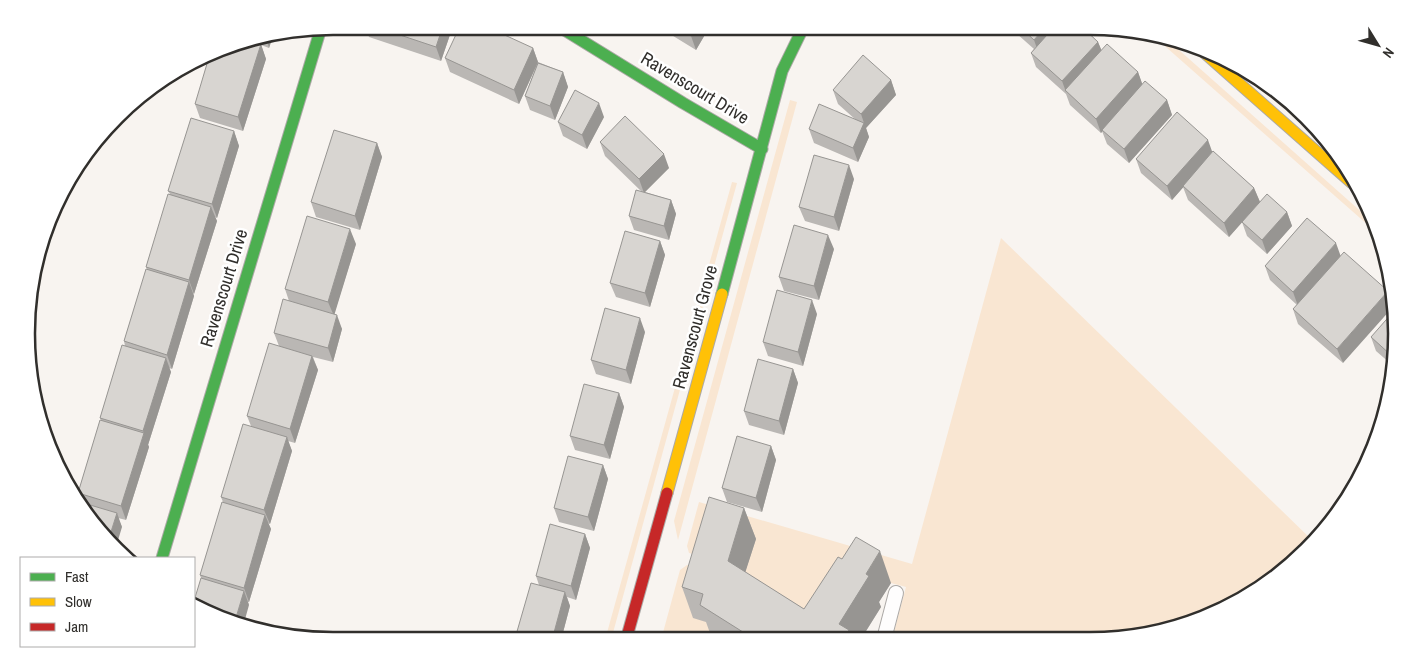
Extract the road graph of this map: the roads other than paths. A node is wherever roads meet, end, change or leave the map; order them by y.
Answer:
1 (573, 35) edge
2 (800, 35) edge
3 (319, 36) edge
4 (1217, 64) edge
5 (762, 149) junction
6 (1342, 174) edge
7 (162, 557) edge
8 (896, 593) dead end
9 (628, 632) edge
10 (886, 632) edge

1 - 5 street, Ravenscourt Drive
2 - 5 street, Ravenscourt Grove
3 - 7 street, Ravenscourt Drive
4 - 6 street
5 - 9 street, Ravenscourt Grove
8 - 10 lane

